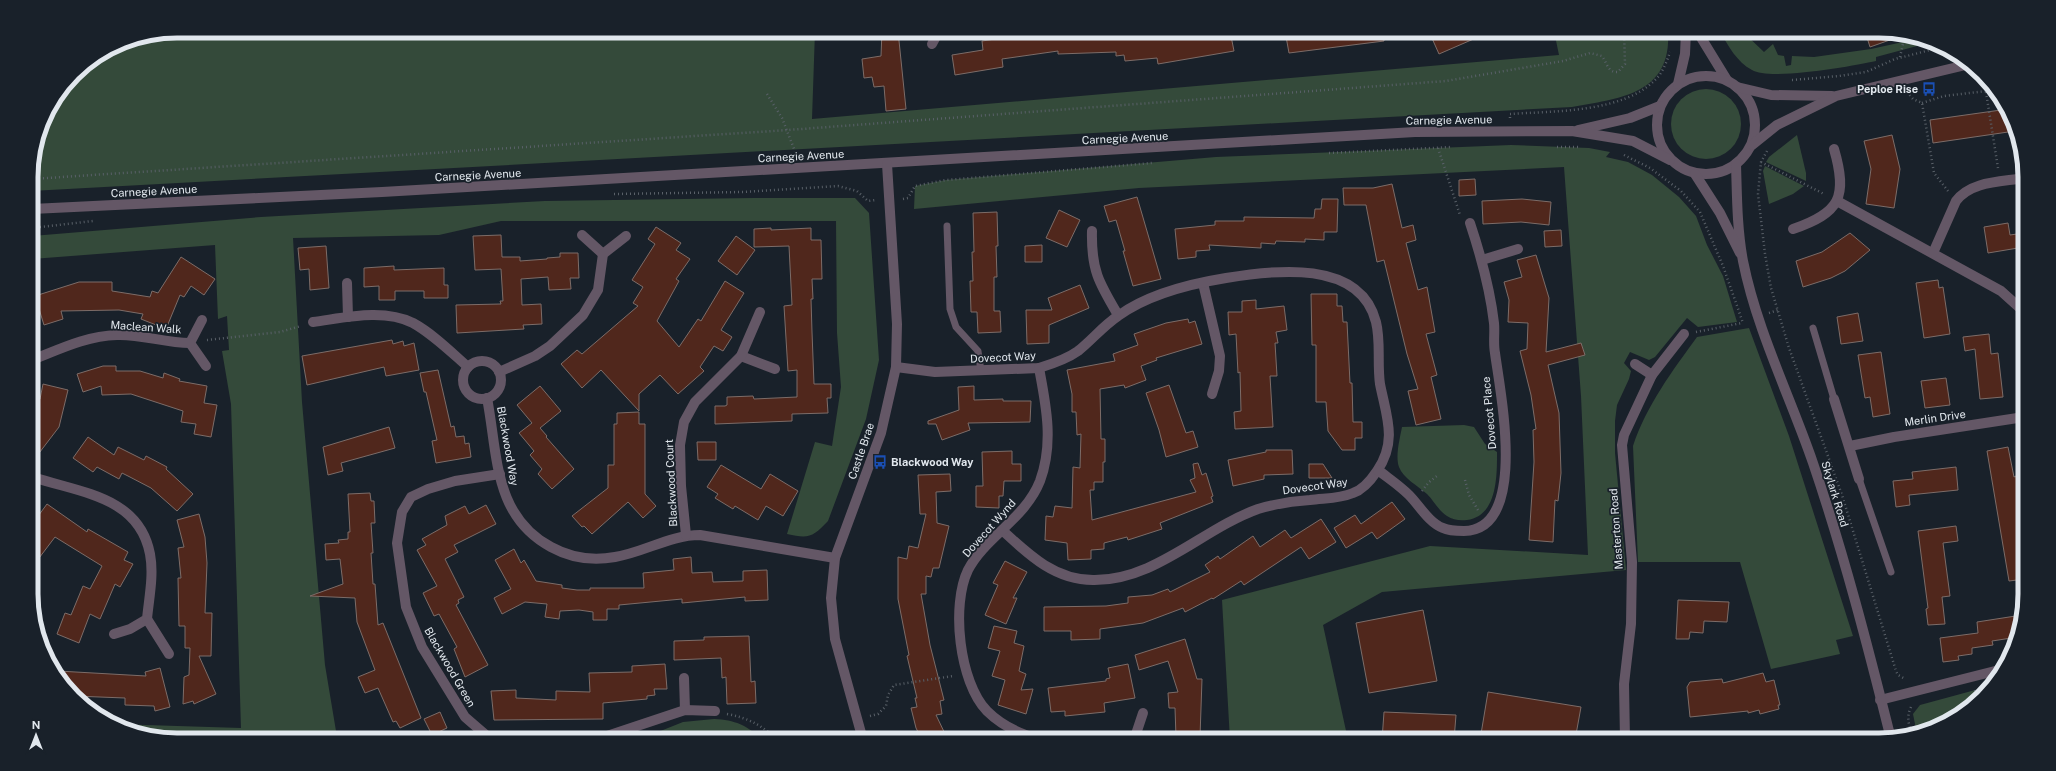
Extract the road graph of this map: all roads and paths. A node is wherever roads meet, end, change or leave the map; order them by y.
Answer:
1 (935, 38) edge
2 (1624, 38) edge
3 (1686, 38) edge
4 (1701, 38) edge
5 (1904, 41) edge
6 (932, 44) dead end
7 (1671, 47) dead end
8 (1933, 49) edge
9 (1900, 57) junction
10 (1963, 66) edge
11 (1727, 80) junction
12 (1790, 80) dead end
13 (1678, 84) junction
14 (1737, 87) junction
15 (1906, 92) dead end
16 (1986, 92) joint
17 (767, 94) dead end
18 (1836, 96) junction
19 (1922, 103) junction
20 (1660, 106) junction
21 (788, 130) junction
22 (1510, 131) junction
23 (1572, 131) junction
24 (1752, 144) junction
25 (1550, 146) dead end
26 (1460, 147) dead end
27 (1438, 148) junction
28 (1581, 148) dead end
29 (1834, 149) dead end
30 (1768, 150) dead end
31 (1326, 153) dead end
32 (1621, 154) dead end
33 (1670, 160) junction
34 (1160, 162) dead end
35 (1761, 162) junction
36 (887, 164) junction
37 (1736, 164) junction
38 (799, 169) junction
39 (1695, 174) junction
40 (38, 179) edge
41 (2018, 179) edge
42 (2000, 182) junction
43 (611, 194) dead end
44 (890, 199) junction
45 (1837, 201) junction
46 (1956, 201) junction
47 (38, 209) edge
48 (99, 221) dead end
49 (1470, 224) joint
50 (947, 226) dead end
51 (38, 227) edge
52 (1793, 229) dead end
53 (1092, 231) dead end
54 (582, 235) dead end
55 (626, 236) dead end
56 (1518, 249) dead end
57 (1933, 252) junction
58 (603, 254) junction
59 (1482, 260) junction
60 (1743, 260) junction
61 (347, 283) dead end
62 (1203, 283) junction
63 (2018, 307) edge
64 (760, 312) dead end
65 (1118, 315) junction
66 (348, 317) junction
67 (202, 320) dead end
68 (312, 322) joint
69 (1813, 328) dead end
70 (1684, 334) joint
71 (190, 343) junction
72 (741, 356) junction
73 (38, 357) edge
74 (1635, 364) dead end
75 (206, 366) dead end
76 (468, 367) junction
77 (896, 367) junction
78 (1039, 368) junction
79 (775, 369) dead end
80 (981, 371) junction
81 (499, 372) junction
82 (1652, 375) junction
83 (1212, 394) dead end
84 (487, 398) junction
85 (1834, 399) joint
86 (2018, 418) edge
87 (1850, 446) junction
88 (1378, 470) junction
89 (500, 474) junction
90 (1437, 476) dead end
91 (38, 479) edge
92 (1860, 479) joint
93 (1465, 480) dead end
94 (1414, 501) junction
95 (1486, 524) junction
96 (1003, 531) junction
97 (686, 535) junction
98 (835, 558) junction
99 (1891, 572) dead end
100 (147, 619) junction
101 (114, 634) dead end
102 (169, 654) dead end
103 (1994, 672) edge
104 (967, 674) junction
105 (684, 678) dead end
106 (1909, 679) dead end
107 (1880, 700) junction
108 (1916, 703) dead end
109 (685, 710) junction
110 (716, 711) joint
111 (1143, 712) dead end
112 (858, 719) junction
113 (1911, 729) edge
114 (484, 733) edge
115 (616, 733) edge
116 (769, 733) edge
117 (862, 733) edge
118 (1021, 733) edge
119 (1136, 733) edge
120 (1625, 733) edge
121 (1889, 733) edge

1 - 6 street
2 - 21 path
3 - 13 street
4 - 11 street
5 - 9 path
7 - 22 path
8 - 9 path
9 - 12 path
10 - 18 street
11 - 13 street
11 - 14 street
13 - 20 street
14 - 18 street
14 - 24 street
15 - 19 path
16 - 19 path
16 - 42 path
17 - 21 path
18 - 24 street
19 - 46 path
20 - 23 street, Carnegie Avenue
20 - 33 street
21 - 38 path
21 - 40 path
22 - 23 street, Carnegie Avenue
22 - 36 street, Carnegie Avenue
23 - 33 street, Carnegie Avenue
24 - 37 street
25 - 28 path
26 - 27 path
27 - 31 path
27 - 49 path
29 - 45 street
30 - 35 path
32 - 70 path
33 - 39 street
34 - 44 path
35 - 45 path
35 - 106 path
36 - 38 street, Carnegie Avenue
36 - 44 street, Castle Brae
37 - 39 street
37 - 60 street, Skylark Road
38 - 47 street, Carnegie Avenue
39 - 60 street, Skylark Road
41 - 42 street
42 - 46 street
43 - 44 path
44 - 77 street, Castle Brae
45 - 52 street
45 - 57 street
46 - 57 street
48 - 51 path
49 - 59 street, Dovecot Place
50 - 80 lane
53 - 65 street
54 - 58 street
55 - 58 street
56 - 59 street
57 - 63 street
58 - 81 street
59 - 95 street, Dovecot Place
60 - 107 street, Skylark Road
61 - 66 street
62 - 65 street, Dovecot Way
62 - 83 street
62 - 88 street, Dovecot Way
64 - 72 street, Blackwood Court
65 - 78 street, Dovecot Way
66 - 68 street
66 - 76 street
67 - 71 street, Maclean Walk
68 - 71 path
69 - 85 lane
70 - 82 street, Masterton Road
71 - 73 street, Maclean Walk
71 - 75 street, Maclean Walk
72 - 79 street
72 - 97 street, Blackwood Court
74 - 82 street
76 - 81 street
76 - 84 street, Blackwood Way
77 - 80 street, Dovecot Way
77 - 98 street, Castle Brae
78 - 80 street, Dovecot Way
78 - 96 street, Dovecot Wynd
81 - 84 street, Blackwood Way
82 - 120 street, Masterton Road
84 - 89 street, Blackwood Way
85 - 87 street
86 - 87 street, Merlin Drive
87 - 92 street
88 - 94 street
88 - 96 street, Dovecot Way
89 - 97 street, Blackwood Way
89 - 114 street, Blackwood Green
90 - 94 path
91 - 100 street
92 - 99 lane
93 - 95 path
94 - 95 street
96 - 104 street, Dovecot Wynd
97 - 98 street, Blackwood Way
98 - 112 street, Castle Brae
100 - 101 street
100 - 102 street
103 - 107 street
104 - 112 path
104 - 118 street, Dovecot Wynd
105 - 109 street
107 - 121 street, Skylark Road
108 - 113 path
109 - 110 street
109 - 115 street
110 - 116 path
111 - 119 street
112 - 117 street, Castle Brae

